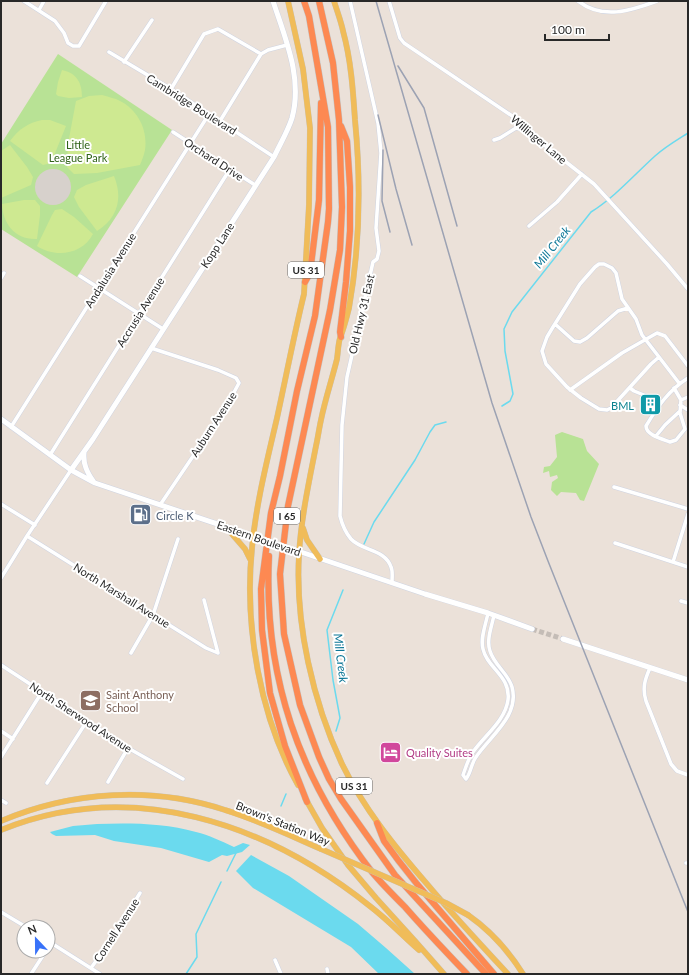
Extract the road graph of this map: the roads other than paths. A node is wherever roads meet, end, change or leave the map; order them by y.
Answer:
1 (24, 1) edge
2 (44, 1) edge
3 (106, 1) edge
4 (272, 1) edge
5 (288, 1) edge
6 (304, 1) edge
7 (319, 1) edge
8 (334, 1) edge
9 (350, 1) edge
10 (389, 1) edge
11 (578, 1) edge
12 (657, 1) edge
13 (39, 10) junction
14 (152, 20) dead end
15 (287, 45) junction
16 (109, 52) dead end
17 (261, 54) junction
18 (124, 62) junction
19 (321, 87) junction
20 (171, 89) junction
21 (209, 114) junction
22 (339, 120) junction
23 (220, 121) junction
24 (173, 132) dead end
25 (494, 140) dead end
26 (538, 140) junction
27 (191, 144) junction
28 (274, 157) junction
29 (230, 169) junction
30 (582, 174) junction
31 (255, 185) junction
32 (529, 226) dead end
33 (4, 273) dead end
34 (80, 276) dead end
35 (1, 278) edge
36 (305, 282) junction
37 (99, 288) junction
38 (688, 289) edge
39 (628, 308) junction
40 (139, 314) junction
41 (555, 324) junction
42 (163, 329) junction
43 (340, 337) junction
44 (645, 340) junction
45 (151, 348) junction
46 (659, 357) junction
47 (688, 366) edge
48 (688, 378) edge
49 (678, 384) junction
50 (630, 388) junction
51 (674, 388) junction
52 (570, 390) junction
53 (688, 397) edge
54 (680, 400) junction
55 (661, 402) junction
56 (680, 405) junction
57 (688, 410) edge
58 (680, 411) junction
59 (1, 419) edge
60 (11, 427) junction
61 (656, 436) junction
62 (85, 451) junction
63 (50, 455) junction
64 (72, 470) junction
65 (95, 483) junction
66 (614, 487) dead end
67 (1, 504) edge
68 (160, 505) junction
69 (688, 509) edge
70 (271, 513) junction
71 (688, 514) edge
72 (34, 525) junction
73 (225, 526) junction
74 (302, 526) junction
75 (27, 536) junction
76 (255, 536) junction
77 (178, 539) dead end
78 (615, 543) dead end
79 (296, 551) junction
80 (320, 559) junction
81 (673, 562) junction
82 (251, 564) junction
83 (688, 567) edge
84 (1, 578) edge
85 (392, 582) junction
86 (204, 600) dead end
87 (681, 601) dead end
88 (688, 603) edge
89 (488, 613) junction
90 (153, 615) junction
91 (494, 615) junction
92 (532, 629) tunnel mouth
93 (562, 639) tunnel mouth
94 (132, 653) dead end
95 (1, 665) edge
96 (650, 668) junction
97 (688, 680) edge
98 (42, 692) junction
99 (87, 721) junction
100 (1, 731) edge
101 (12, 739) junction
102 (128, 748) junction
103 (1, 757) edge
104 (688, 775) edge
105 (183, 779) dead end
106 (108, 782) dead end
107 (47, 783) dead end
108 (1, 800) edge
109 (307, 802) junction
110 (6, 803) dead end
111 (1, 821) edge
112 (377, 823) junction
113 (1, 830) edge
114 (140, 892) dead end
115 (1, 912) edge
116 (16, 921) edge
117 (56, 946) edge
118 (41, 959) edge
119 (430, 959) junction
120 (275, 960) dead end
121 (91, 968) junction
122 (327, 969) dead end
123 (31, 974) edge
124 (100, 974) edge
125 (281, 974) edge
126 (328, 974) edge
127 (444, 974) edge
128 (467, 974) edge
129 (486, 974) edge
130 (494, 974) edge
131 (508, 974) edge
132 (523, 974) edge

1 - 13 street
2 - 13 street
3 - 13 street
4 - 15 main road, Kopp Lane
5 - 36 main road, US 31
6 - 19 highway, I 65
7 - 22 highway, I 65
8 - 43 main road, US 31
9 - 85 street, Old Hwy 31 East
10 - 26 street, Willinger Lane
11 - 12 street
14 - 18 street
15 - 17 street
15 - 28 main road, Kopp Lane
16 - 18 street, Cambridge Boulevard
17 - 20 street
17 - 23 street
18 - 20 street, Cambridge Boulevard
19 - 36 highway
19 - 70 highway, I 65
20 - 21 street, Cambridge Boulevard
21 - 23 street, Cambridge Boulevard
21 - 27 street, Andalusia Avenue
22 - 43 highway
22 - 129 highway, I 65
23 - 28 street, Cambridge Boulevard
24 - 27 street, Orchard Drive
25 - 26 street
26 - 30 street, Willinger Lane
27 - 29 street, Orchard Drive
27 - 37 street, Andalusia Avenue
28 - 31 main road, Kopp Lane
29 - 31 street, Orchard Drive
29 - 40 street, Accrusia Avenue
30 - 32 street
30 - 38 street, Willinger Lane
31 - 42 main road, Kopp Lane
33 - 35 street
34 - 37 street
36 - 76 main road, US 31
37 - 40 street
37 - 60 street, Andalusia Avenue
39 - 41 street
39 - 41 street
39 - 44 street
40 - 42 street
40 - 63 street, Accrusia Avenue
41 - 52 street
42 - 45 main road, Kopp Lane
43 - 74 main road, US 31
44 - 46 street
44 - 47 street
44 - 52 street
45 - 62 main road, Kopp Lane
45 - 68 street, Auburn Avenue
46 - 49 street
46 - 50 street
48 - 49 street
49 - 51 street
50 - 52 street
50 - 55 street
51 - 54 street
51 - 55 street
53 - 54 street
54 - 56 street
55 - 61 street
56 - 57 street
56 - 58 street
58 - 61 street
58 - 61 street
59 - 60 main road, Eastern Boulevard
60 - 63 main road, Eastern Boulevard
62 - 64 main road, Kopp Lane
62 - 65 main road
63 - 64 main road, Eastern Boulevard
64 - 65 main road, Eastern Boulevard
64 - 72 street
65 - 68 main road, Eastern Boulevard
66 - 69 street
67 - 72 street
68 - 73 main road, Eastern Boulevard
70 - 109 highway
70 - 128 highway, I 65
71 - 81 street
72 - 75 street
73 - 76 main road, Eastern Boulevard
73 - 82 main road
74 - 79 main road, US 31
74 - 80 main road
75 - 84 street
75 - 90 street, North Marshall Avenue
76 - 79 main road, Eastern Boulevard, bridge
76 - 82 main road, US 31
77 - 90 street
78 - 81 street
79 - 80 main road, Eastern Boulevard
79 - 112 main road, US 31
80 - 85 main road, Eastern Boulevard
81 - 83 street
82 - 109 main road, US 31
85 - 89 main road, Eastern Boulevard
86 - 90 street, North Marshall Avenue
87 - 88 street
89 - 91 main road, Eastern Boulevard
89 - 91 street
90 - 94 street
91 - 92 main road, Eastern Boulevard
93 - 96 main road
95 - 98 street, North Sherwood Avenue
96 - 97 main road
96 - 104 street
98 - 99 street, North Sherwood Avenue
98 - 101 street
99 - 102 street, North Sherwood Avenue
99 - 107 street
100 - 101 street
101 - 103 street
102 - 105 street, North Sherwood Avenue
102 - 106 street
108 - 110 street
109 - 119 main road, US 31
111 - 132 main road, Brown's Station Way, bridge
112 - 130 highway
112 - 131 main road, US 31
113 - 119 main road, Brown's Station Way
114 - 121 street, Cornell Avenue
115 - 116 street
117 - 121 street
118 - 123 street
119 - 127 main road, US 31
120 - 125 street
121 - 124 street
122 - 126 street

